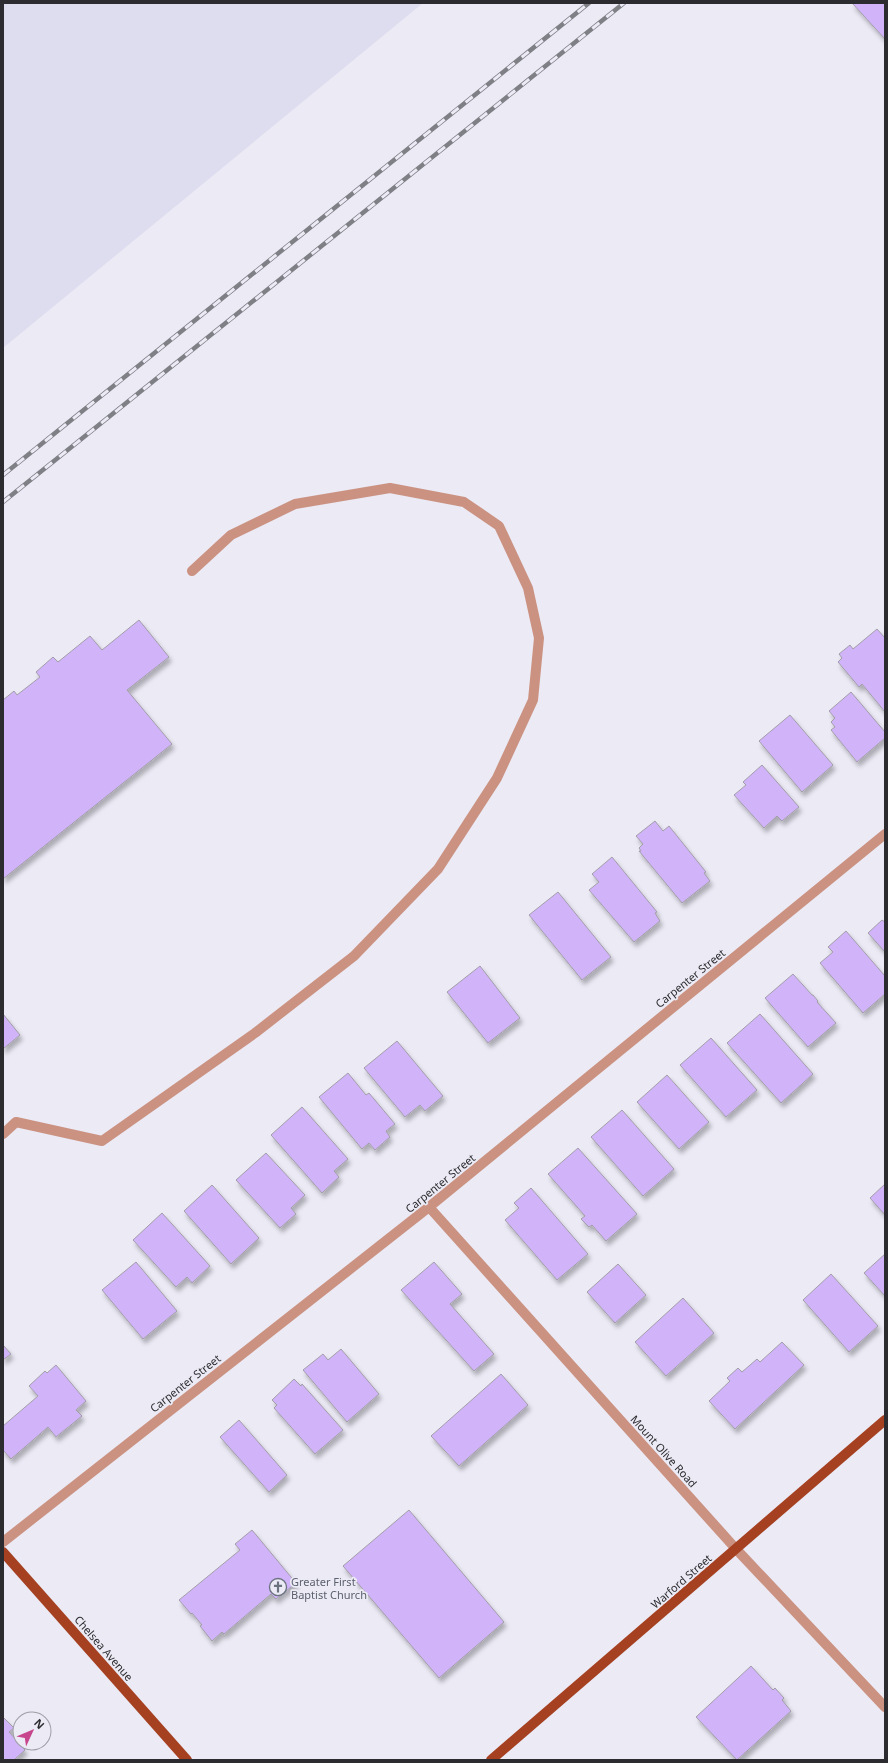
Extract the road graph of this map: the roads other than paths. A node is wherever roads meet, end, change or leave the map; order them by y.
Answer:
1 (192, 570) dead end
2 (885, 834) edge
3 (3, 1134) edge
4 (429, 1207) junction
5 (885, 1420) edge
6 (3, 1542) edge
7 (736, 1550) junction
8 (3, 1552) edge
9 (885, 1707) edge
10 (187, 1760) edge
11 (491, 1760) edge

1 - 3 street
2 - 4 street, Carpenter Street
4 - 6 street, Carpenter Street
4 - 7 street, Mount Olive Road
5 - 7 main road, Warford Street
7 - 9 street, Mount Olive Road
7 - 11 main road, Warford Street
8 - 10 main road, Chelsea Avenue

